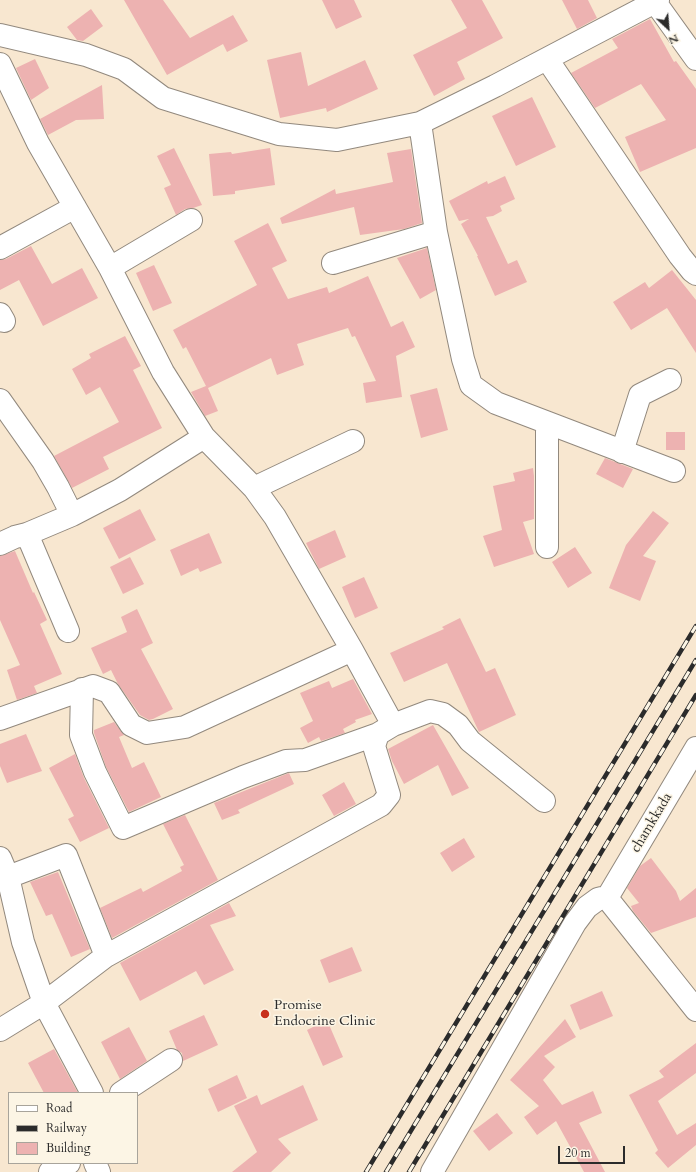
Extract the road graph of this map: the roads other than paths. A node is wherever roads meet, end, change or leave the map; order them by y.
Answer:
1 (656, 1) edge
2 (0, 35) edge
3 (547, 59) junction
4 (696, 59) edge
5 (0, 64) edge
6 (6, 96) edge
7 (420, 123) junction
8 (75, 207) junction
9 (191, 220) dead end
10 (436, 232) junction
11 (0, 248) edge
12 (333, 264) dead end
13 (110, 268) junction
14 (696, 274) edge
15 (670, 380) dead end
16 (0, 400) edge
17 (547, 423) junction
18 (204, 437) junction
19 (353, 441) dead end
20 (622, 452) junction
21 (674, 471) dead end
22 (254, 488) junction
23 (72, 515) junction
24 (27, 534) junction
25 (0, 544) edge
26 (547, 547) dead end
27 (68, 631) dead end
28 (352, 650) junction
29 (82, 689) junction
30 (0, 719) edge
31 (385, 729) junction
32 (696, 748) edge
33 (544, 801) dead end
34 (4, 867) edge
35 (607, 898) junction
36 (106, 956) junction
37 (44, 1003) junction
38 (696, 1010) edge
39 (0, 1030) edge
40 (171, 1060) dead end
41 (91, 1092) edge
42 (122, 1092) edge
43 (67, 1164) edge
44 (50, 1172) edge
45 (432, 1172) edge

1 - 3 street
1 - 4 street
2 - 7 street
3 - 7 street
3 - 14 street
5 - 6 street
6 - 8 street
7 - 10 street
8 - 11 street
8 - 13 street
9 - 13 street
10 - 12 street
10 - 17 street
13 - 18 street
15 - 20 street
16 - 23 street
17 - 20 street
17 - 26 street
18 - 22 street
18 - 23 street
19 - 22 street
20 - 21 street
22 - 28 street
23 - 24 street
24 - 25 street
24 - 27 street
28 - 29 street
28 - 31 street
29 - 30 street
29 - 31 street
31 - 33 street
31 - 36 street
32 - 35 street, chamkkada
34 - 36 street
34 - 37 street
35 - 38 street
35 - 45 street
36 - 37 street
37 - 39 street
37 - 41 street
40 - 42 street
43 - 44 street

